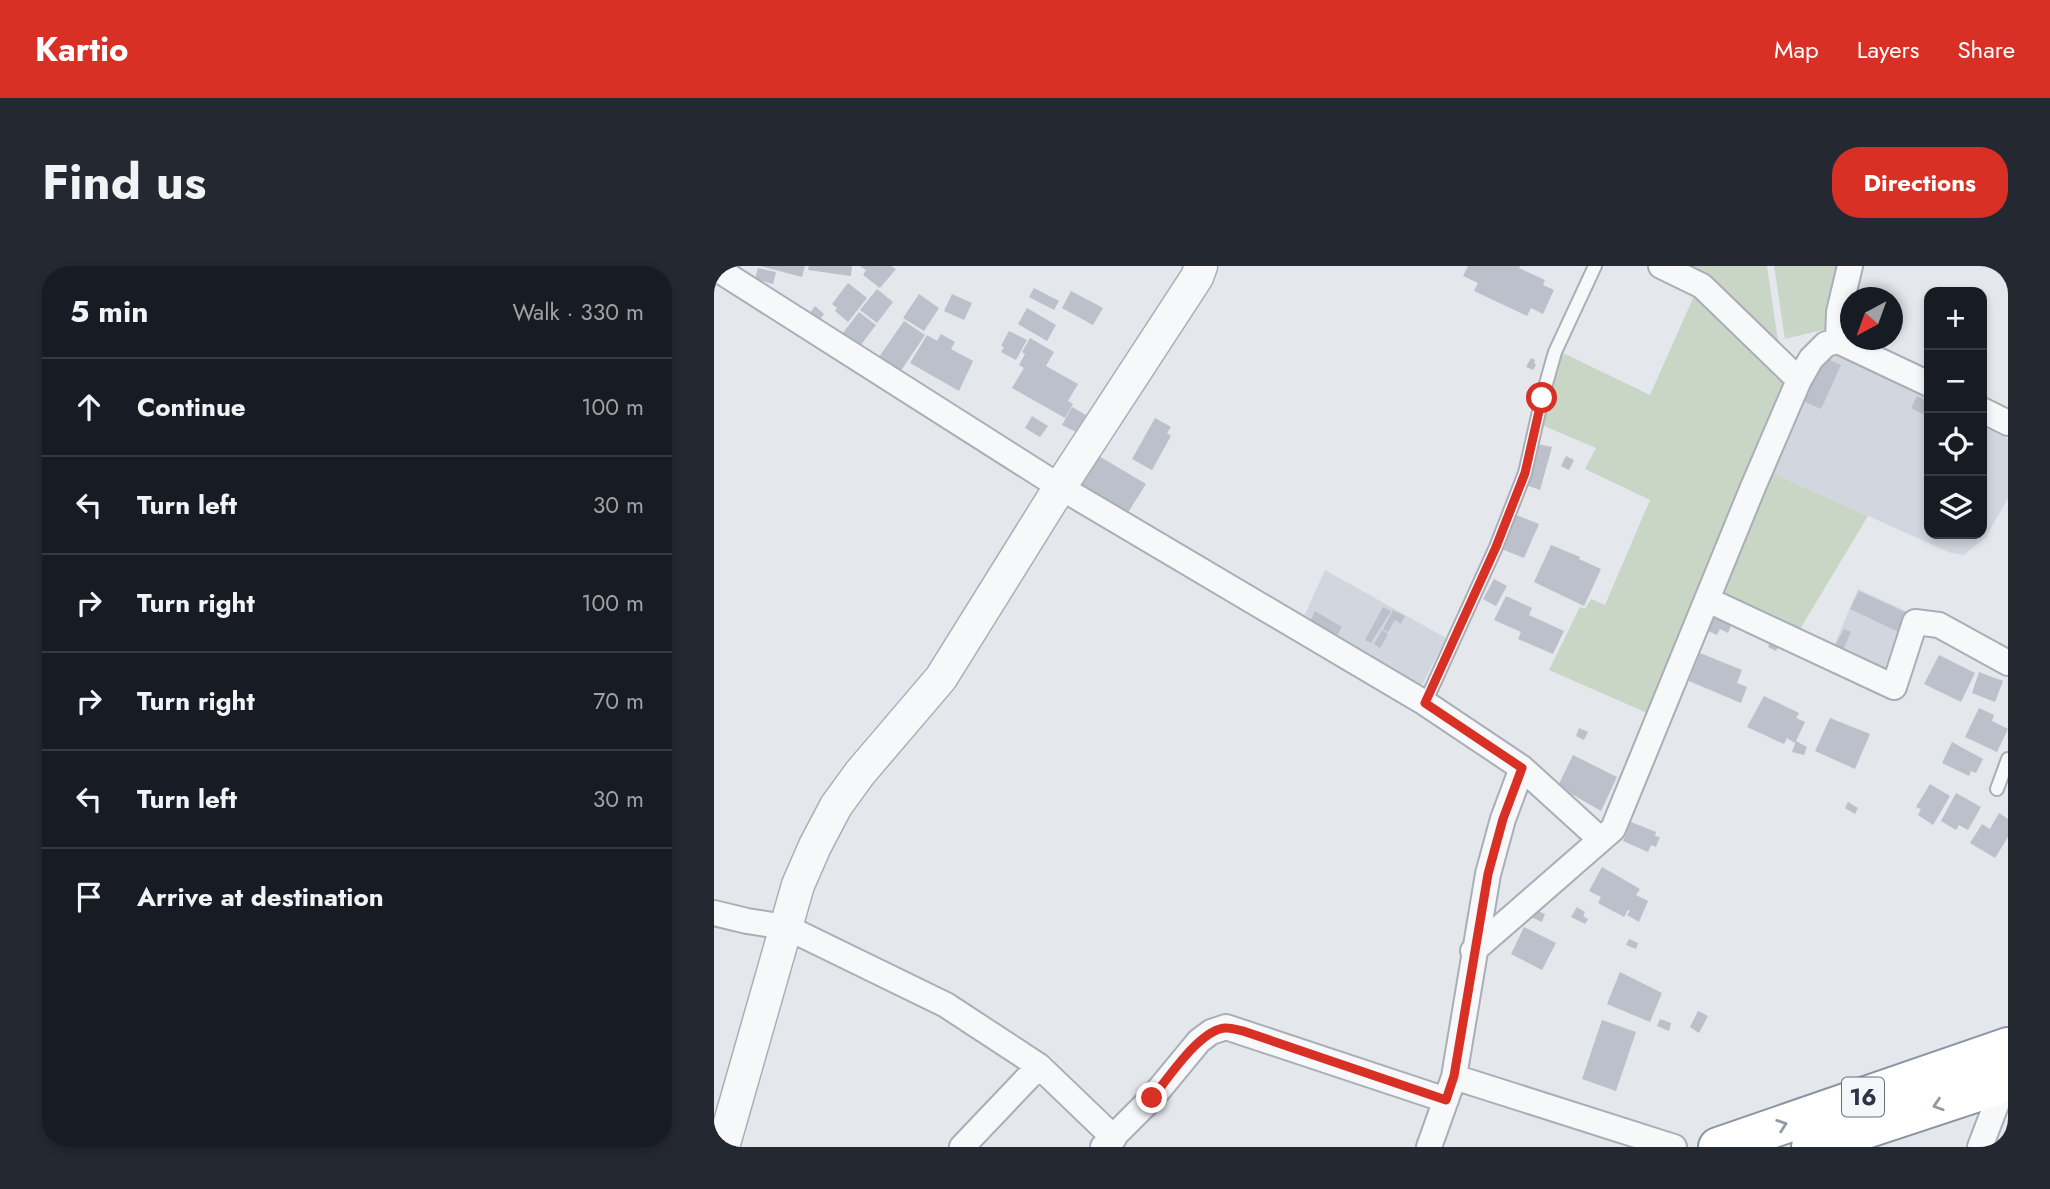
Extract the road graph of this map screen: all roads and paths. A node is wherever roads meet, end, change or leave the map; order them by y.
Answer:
1 (1201, 266) edge
2 (1595, 266) edge
3 (1661, 266) edge
4 (1850, 266) edge
5 (714, 267) edge
6 (1838, 341) junction
7 (1799, 380) junction
8 (1924, 382) edge
9 (1987, 412) edge
10 (2008, 423) edge
11 (1060, 487) junction
12 (1708, 600) junction
13 (2008, 663) edge
14 (1425, 703) junction
15 (2008, 759) edge
16 (1522, 768) junction
17 (1997, 789) dead end
18 (1600, 839) junction
19 (714, 913) edge
20 (786, 927) junction
21 (1474, 951) junction
22 (2008, 1047) edge
23 (1039, 1066) junction
24 (1454, 1076) junction
25 (2006, 1080) edge
26 (1446, 1100) junction
27 (1108, 1142) edge
28 (970, 1144) edge
29 (723, 1147) edge
30 (1429, 1147) edge
31 (1674, 1147) edge
32 (1718, 1147) edge
33 (1811, 1147) edge
34 (1980, 1147) edge

1 - 11 street
2 - 14 lane
3 - 7 street
4 - 6 street
5 - 11 street
6 - 7 street
6 - 8 street
7 - 12 street
9 - 10 street
11 - 14 street
11 - 20 street
12 - 13 street
12 - 18 street
14 - 16 street
15 - 17 lane
16 - 18 street
16 - 21 street
18 - 21 street
19 - 20 street
20 - 23 street
20 - 29 street
21 - 24 street
32 -> 22 highway, 16
23 - 27 street
23 - 28 street
24 - 26 street
24 - 31 street
25 -> 33 highway, 16
25 - 34 street
26 - 27 street
26 - 30 street

